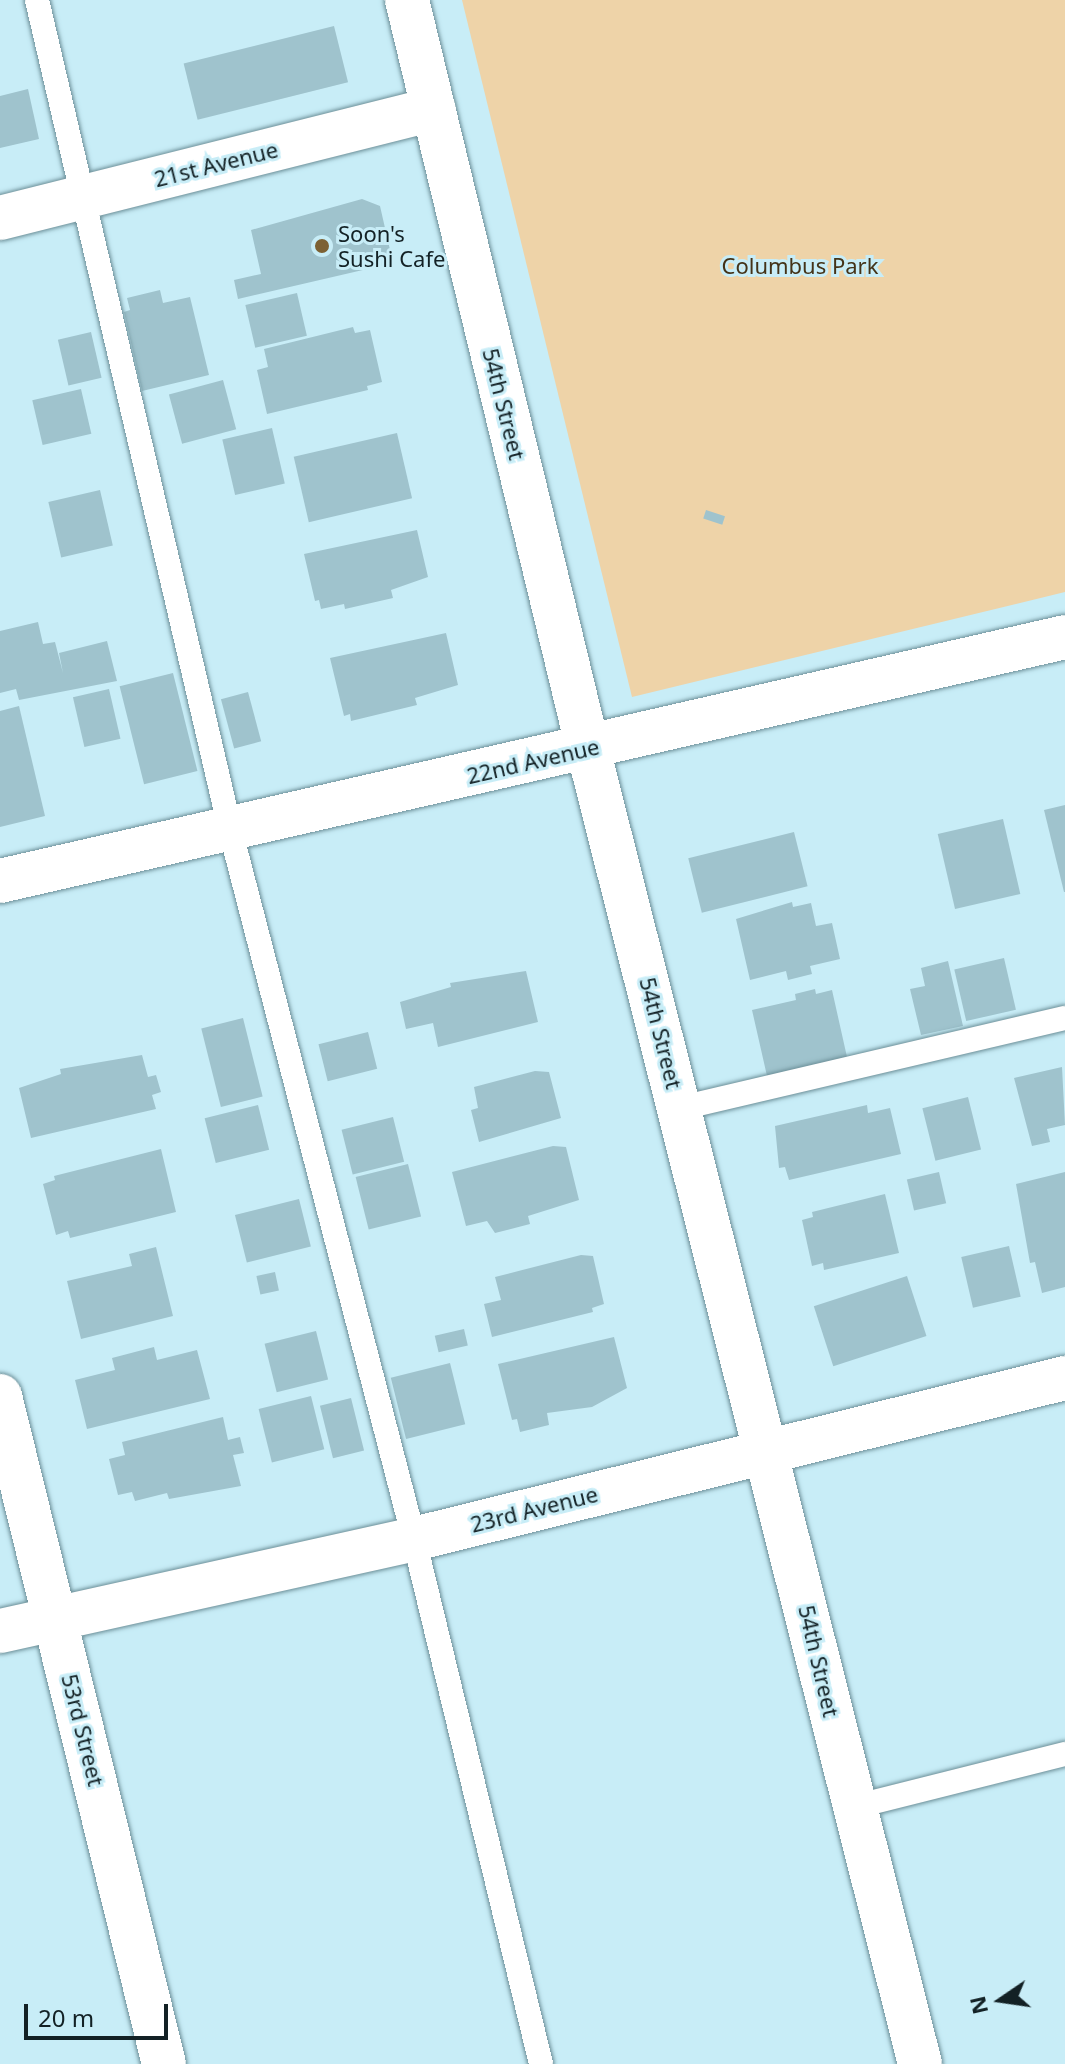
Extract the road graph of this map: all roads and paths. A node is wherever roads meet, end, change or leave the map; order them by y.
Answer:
1 (37, 0) edge
2 (407, 0) edge
3 (433, 109) junction
4 (83, 197) junction
5 (0, 218) edge
6 (1065, 637) edge
7 (588, 749) junction
8 (230, 829) junction
9 (0, 881) edge
10 (1065, 1018) edge
11 (681, 1108) junction
12 (1065, 1378) edge
13 (0, 1396) edge
14 (769, 1450) junction
15 (414, 1539) junction
16 (56, 1618) junction
17 (0, 1631) edge
18 (1065, 1754) edge
19 (854, 1807) junction
20 (164, 2064) edge
21 (541, 2064) edge
22 (920, 2064) edge

1 - 4 lane
2 - 3 street, 54th Street
3 - 4 street, 21st Avenue
3 - 7 street, 54th Street
4 - 5 street, 21st Avenue
4 - 8 lane
6 - 7 street, 22nd Avenue
7 - 8 street, 22nd Avenue
7 - 11 street, 54th Street
8 - 9 street, 22nd Avenue
8 - 15 lane
10 - 11 lane
11 - 14 street, 54th Street
12 - 14 street, 23rd Avenue
13 - 16 street, 53rd Street
14 - 15 street, 23rd Avenue
14 - 19 street, 54th Street
15 - 16 street, 23rd Avenue
15 - 21 lane
16 - 17 street, 23rd Avenue
16 - 20 street, 53rd Street
18 - 19 lane
19 - 22 street, 54th Street

